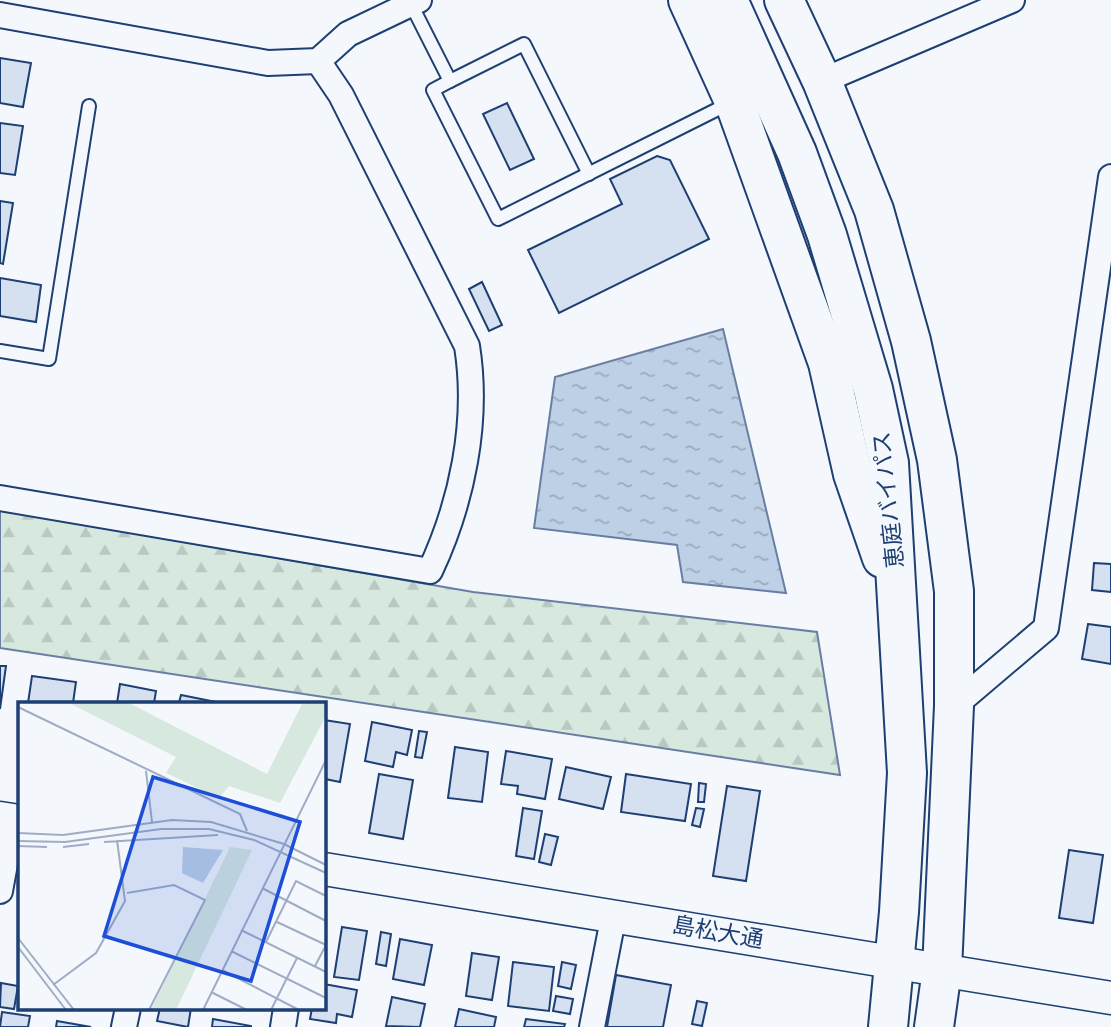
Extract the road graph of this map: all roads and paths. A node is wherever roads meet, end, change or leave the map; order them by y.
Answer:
1 (688, 0) edge
2 (728, 0) edge
3 (784, 0) edge
4 (1012, 0) edge
5 (415, 2) edge
6 (0, 15) edge
7 (318, 61) junction
8 (450, 81) junction
9 (822, 81) junction
10 (734, 101) junction
11 (89, 106) dead end
12 (589, 174) junction
13 (1111, 177) edge
14 (0, 351) edge
15 (0, 498) edge
16 (897, 600) junction
17 (954, 706) junction
18 (11, 820) edge
19 (326, 869) edge
20 (0, 891) edge
21 (614, 914) junction
22 (895, 960) junction
23 (942, 970) junction
24 (1111, 998) edge
25 (592, 1027) edge
26 (888, 1027) edge
27 (934, 1027) edge

1 - 10 highway
2 - 16 highway, 恵庭バイパス
3 - 9 highway
4 - 9 street
5 - 7 street
5 - 8 lane
6 - 7 street
7 - 15 street
8 - 12 lane
8 - 12 lane
9 - 17 highway
10 - 12 lane
10 - 16 highway
11 - 14 lane
13 - 17 street
16 - 22 highway, 恵庭バイパス
17 - 23 highway
18 - 20 street
19 - 21 street, 島松大通
21 - 22 street, 島松大通
21 - 25 street
22 - 23 street, 島松大通
22 - 26 highway, 恵庭バイパス
23 - 24 street, 島松大通
23 - 27 highway

